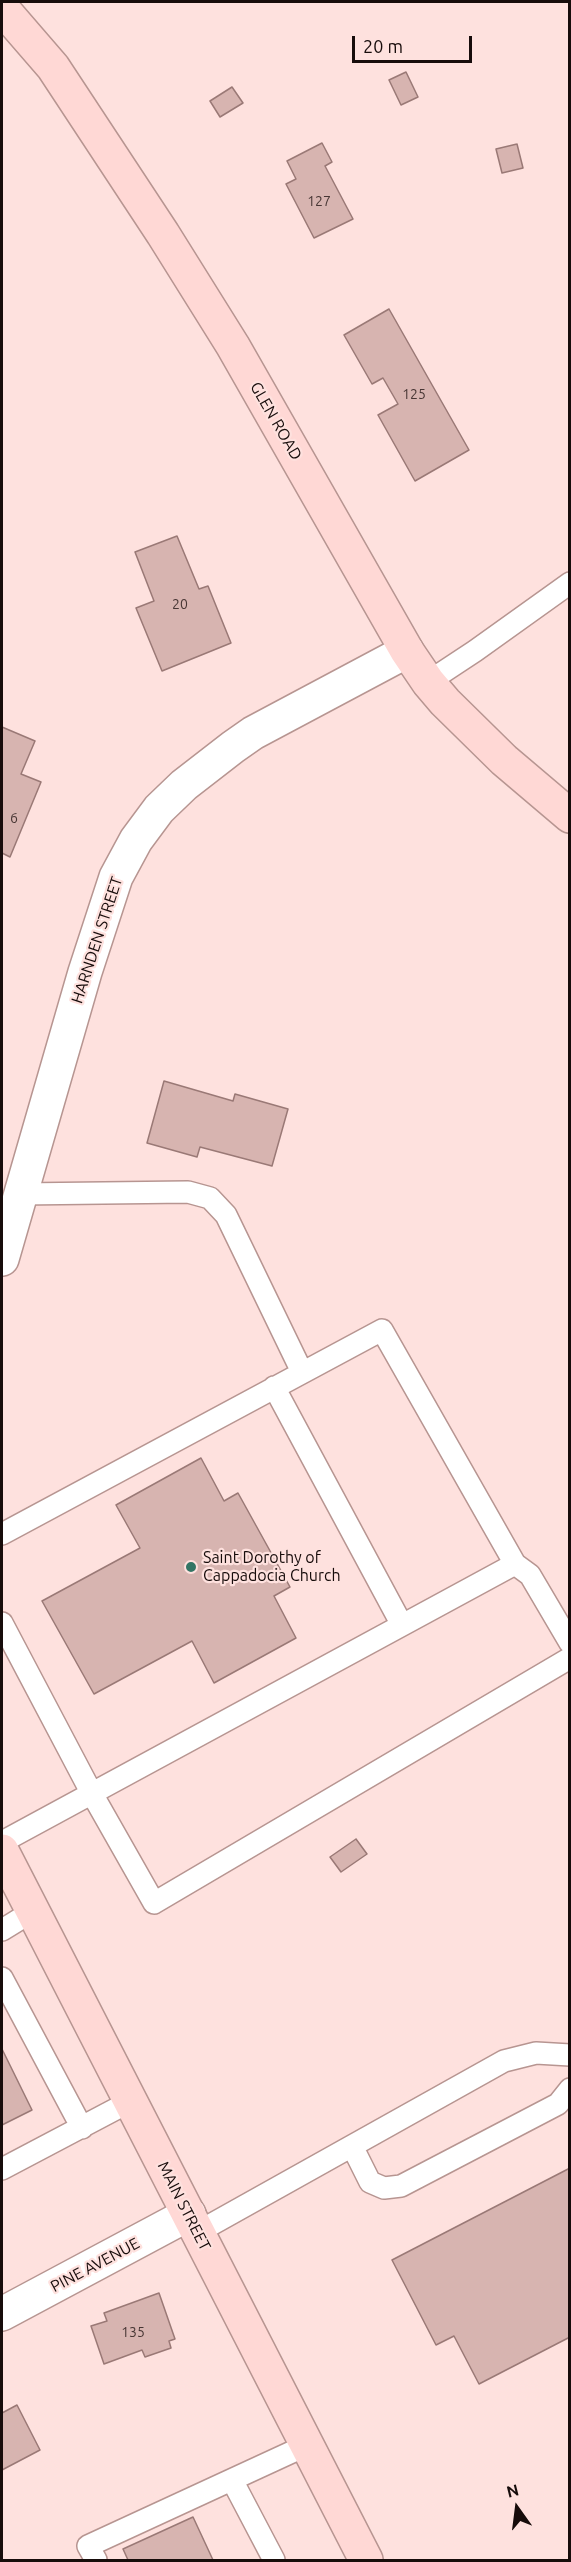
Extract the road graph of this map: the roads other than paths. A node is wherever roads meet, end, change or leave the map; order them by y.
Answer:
1 (2, 8) edge
2 (570, 583) edge
3 (406, 651) junction
4 (428, 682) junction
5 (570, 816) edge
6 (19, 1194) junction
7 (2, 1259) edge
8 (302, 1372) junction
9 (273, 1387) junction
10 (2, 1534) edge
11 (515, 1564) junction
12 (2, 1623) edge
13 (402, 1625) junction
14 (570, 1643) edge
15 (570, 1658) edge
16 (91, 1792) junction
17 (2, 1842) edge
18 (2, 1851) edge
19 (33, 1911) junction
20 (2, 1930) edge
21 (2, 1977) edge
22 (570, 2055) edge
23 (570, 2089) edge
24 (131, 2101) junction
25 (82, 2128) junction
26 (352, 2146) junction
27 (2, 2169) edge
28 (193, 2223) junction
29 (2, 2314) edge
30 (307, 2445) junction
31 (232, 2480) junction
32 (96, 2560) edge
33 (274, 2560) edge
34 (366, 2560) edge

1 - 3 street, GLEN ROAD
2 - 4 lane
3 - 4 street, GLEN ROAD
3 - 6 street, HARNDEN STREET
4 - 5 street, GLEN ROAD
6 - 7 street, HARNDEN STREET
6 - 8 lane
8 - 9 lane
8 - 11 lane
9 - 10 lane
9 - 13 lane
11 - 13 lane
11 - 14 lane
12 - 16 lane
13 - 16 lane
15 - 16 lane
16 - 17 lane
18 - 19 street, MAIN STREET
19 - 20 lane
19 - 24 street, MAIN STREET
21 - 25 lane
22 - 26 lane
23 - 26 lane
24 - 25 lane
24 - 28 street, MAIN STREET
25 - 27 lane
26 - 28 lane
28 - 29 street, PINE AVENUE
28 - 30 street, MAIN STREET
30 - 31 lane
30 - 34 street, MAIN STREET
31 - 32 lane
31 - 33 lane

